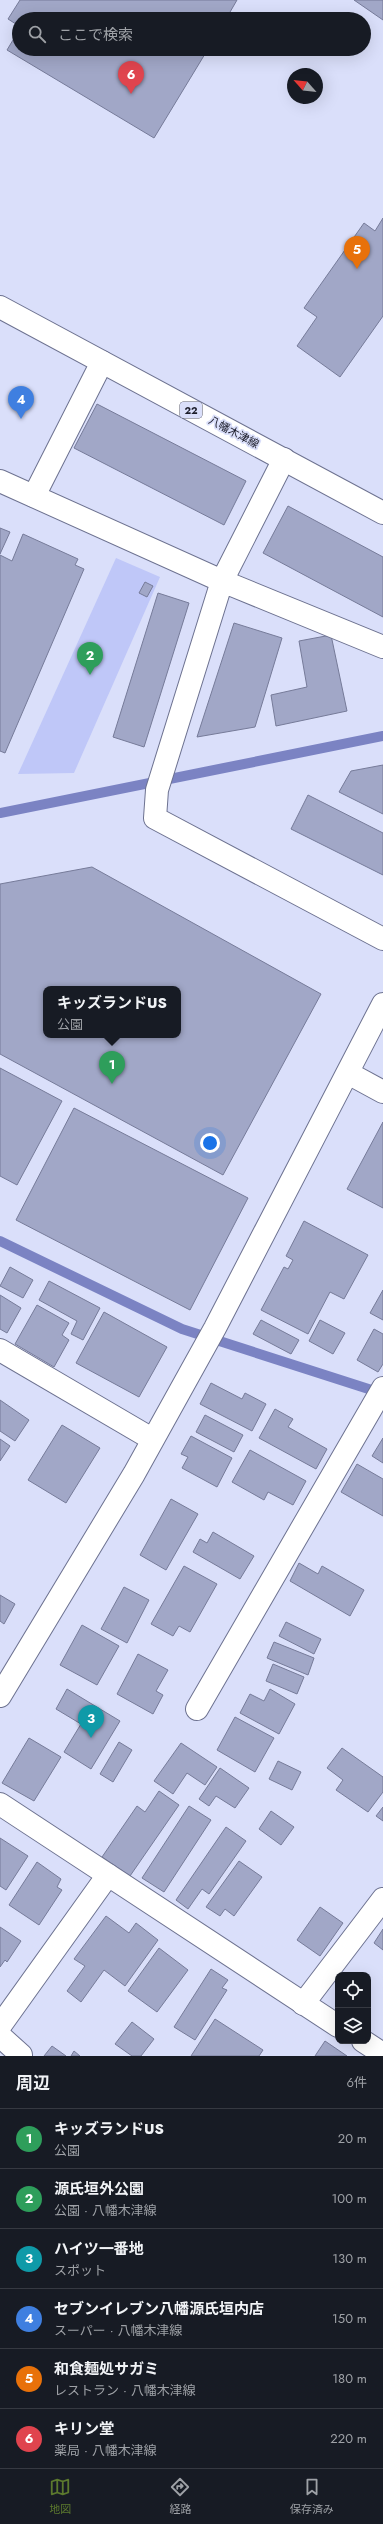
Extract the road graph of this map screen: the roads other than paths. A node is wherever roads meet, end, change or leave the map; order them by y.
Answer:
1 (0, 307) edge
2 (102, 362) junction
3 (284, 459) junction
4 (0, 481) edge
5 (34, 496) junction
6 (383, 512) edge
7 (222, 581) junction
8 (383, 647) edge
9 (383, 939) edge
10 (383, 1004) edge
11 (348, 1072) junction
12 (383, 1092) edge
13 (0, 1350) edge
14 (379, 1396) edge
15 (152, 1439) junction
16 (0, 1696) edge
17 (197, 1709) dead end
18 (0, 1804) edge
19 (108, 1875) junction
20 (383, 1899) edge
21 (303, 2004) junction
22 (335, 2024) edge
23 (0, 2026) edge
24 (0, 2036) edge
25 (368, 2044) edge
26 (383, 2054) edge
27 (21, 2055) dead end

1 - 2 street, 八幡木津線 / 22
2 - 3 street, 八幡木津線 / 22
2 - 5 street
3 - 6 street, 八幡木津線 / 22
3 - 7 street
4 - 5 street
5 - 7 street
7 - 8 street
7 - 9 street
10 - 11 street
11 - 12 street
11 - 15 street
13 - 15 street
14 - 17 street
15 - 16 street
18 - 19 street
19 - 21 street
19 - 23 street
20 - 21 street
21 - 22 street
24 - 27 street
25 - 26 street

